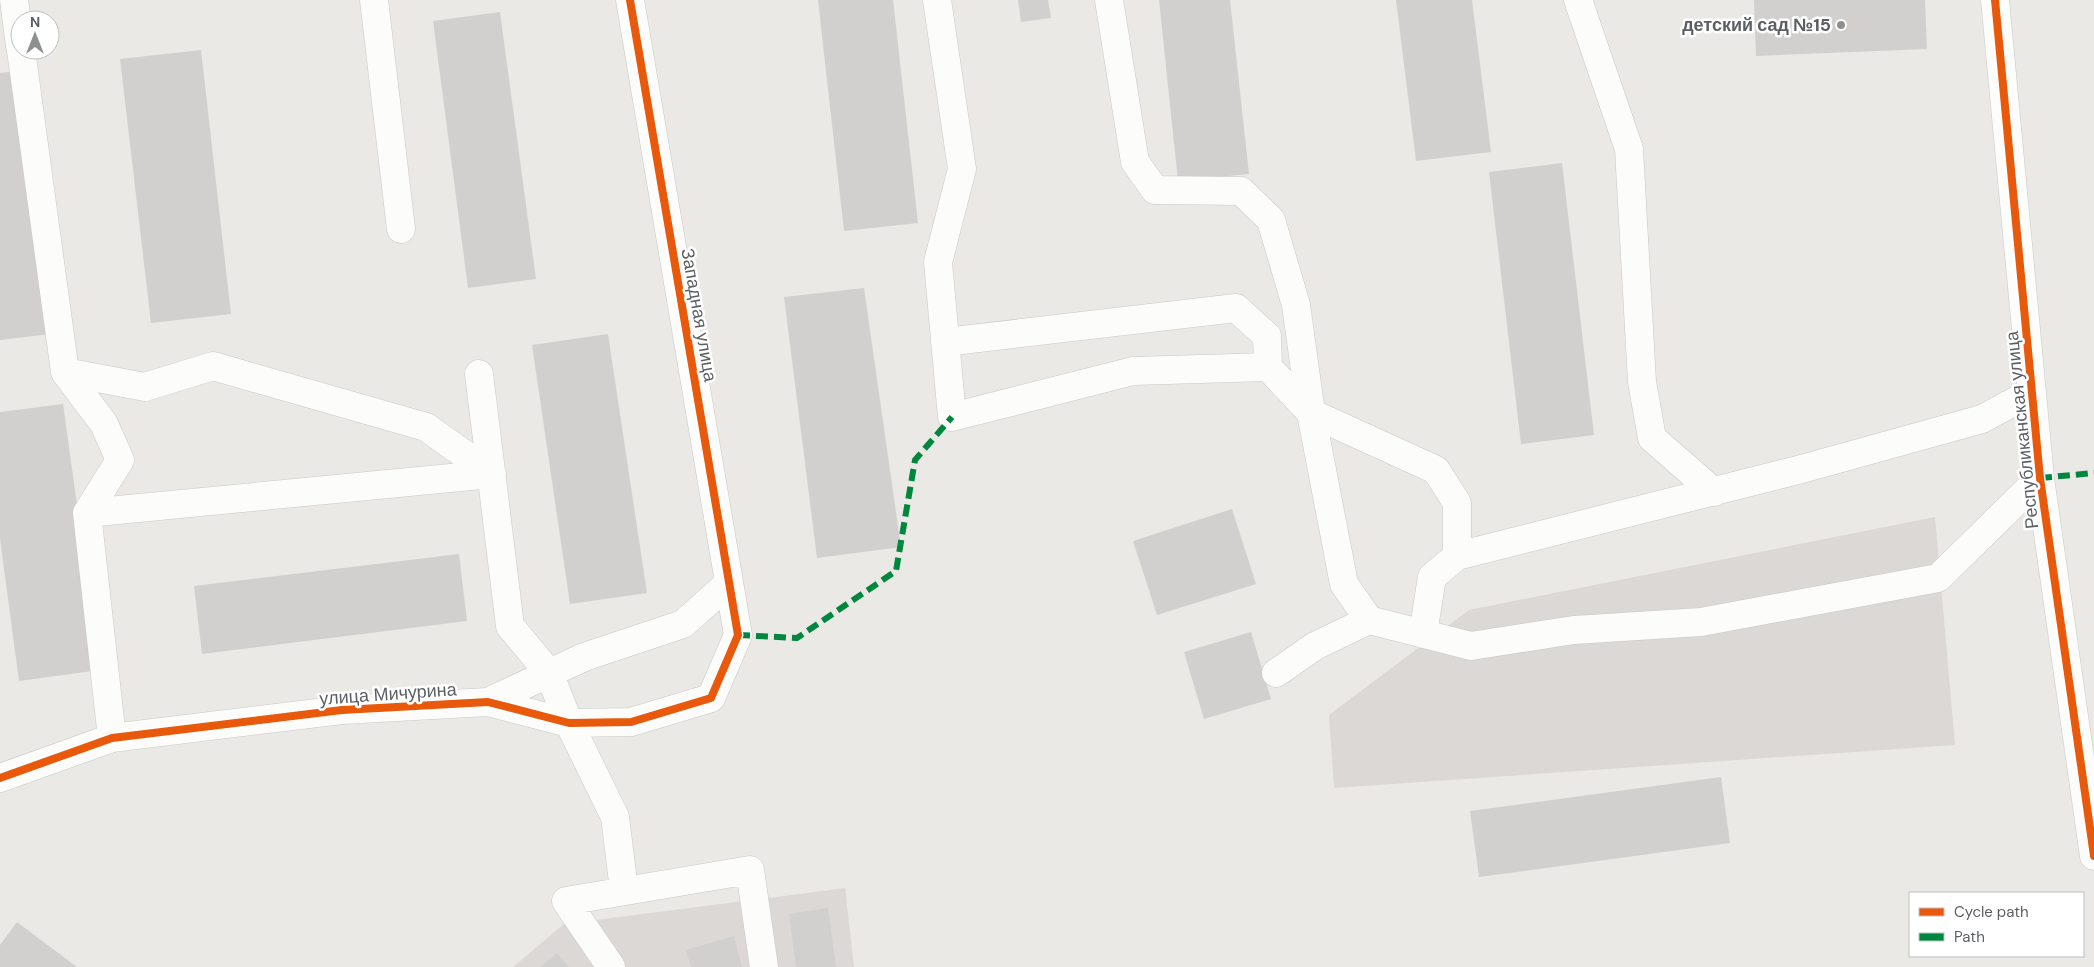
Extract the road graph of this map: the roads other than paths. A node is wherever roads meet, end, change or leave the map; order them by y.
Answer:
1 (374, 0) edge
2 (630, 0) edge
3 (937, 0) edge
4 (1109, 0) edge
5 (1578, 0) edge
6 (1995, 0) edge
7 (22, 60) edge
8 (401, 229) dead end
9 (945, 342) junction
10 (1268, 366) junction
11 (65, 372) junction
12 (479, 374) dead end
13 (2032, 392) junction
14 (1312, 413) junction
15 (492, 474) junction
16 (2040, 478) junction
17 (1714, 492) junction
18 (88, 513) junction
19 (1457, 556) junction
20 (729, 583) junction
21 (1368, 620) junction
22 (1423, 634) junction
23 (738, 635) joint
24 (549, 673) junction
25 (1276, 673) dead end
26 (488, 702) junction
27 (569, 723) junction
28 (112, 738) junction
29 (0, 778) edge
30 (2094, 856) edge
31 (624, 890) junction
32 (610, 967) edge
33 (764, 967) edge

1 - 8 street
2 - 20 street, Западная улица
3 - 9 street
4 - 14 street
5 - 17 street
6 - 13 street, Республиканская улица
7 - 11 street
9 - 10 street
9 - 10 street
10 - 14 street
11 - 15 street
11 - 18 street
12 - 15 street
13 - 16 street, Республиканская улица
13 - 17 street
14 - 19 street
14 - 21 street
15 - 18 street
15 - 24 street
16 - 22 street
16 - 30 street, Республиканская улица
17 - 19 street
18 - 28 street
19 - 22 street
20 - 23 street, Западная улица
20 - 24 street
21 - 22 street
21 - 25 street
23 - 27 street, улица Мичурина
24 - 26 street
24 - 27 street
26 - 27 street, улица Мичурина
26 - 28 street, улица Мичурина
27 - 31 street
28 - 29 street, улица Мичурина
31 - 32 street
31 - 33 street

